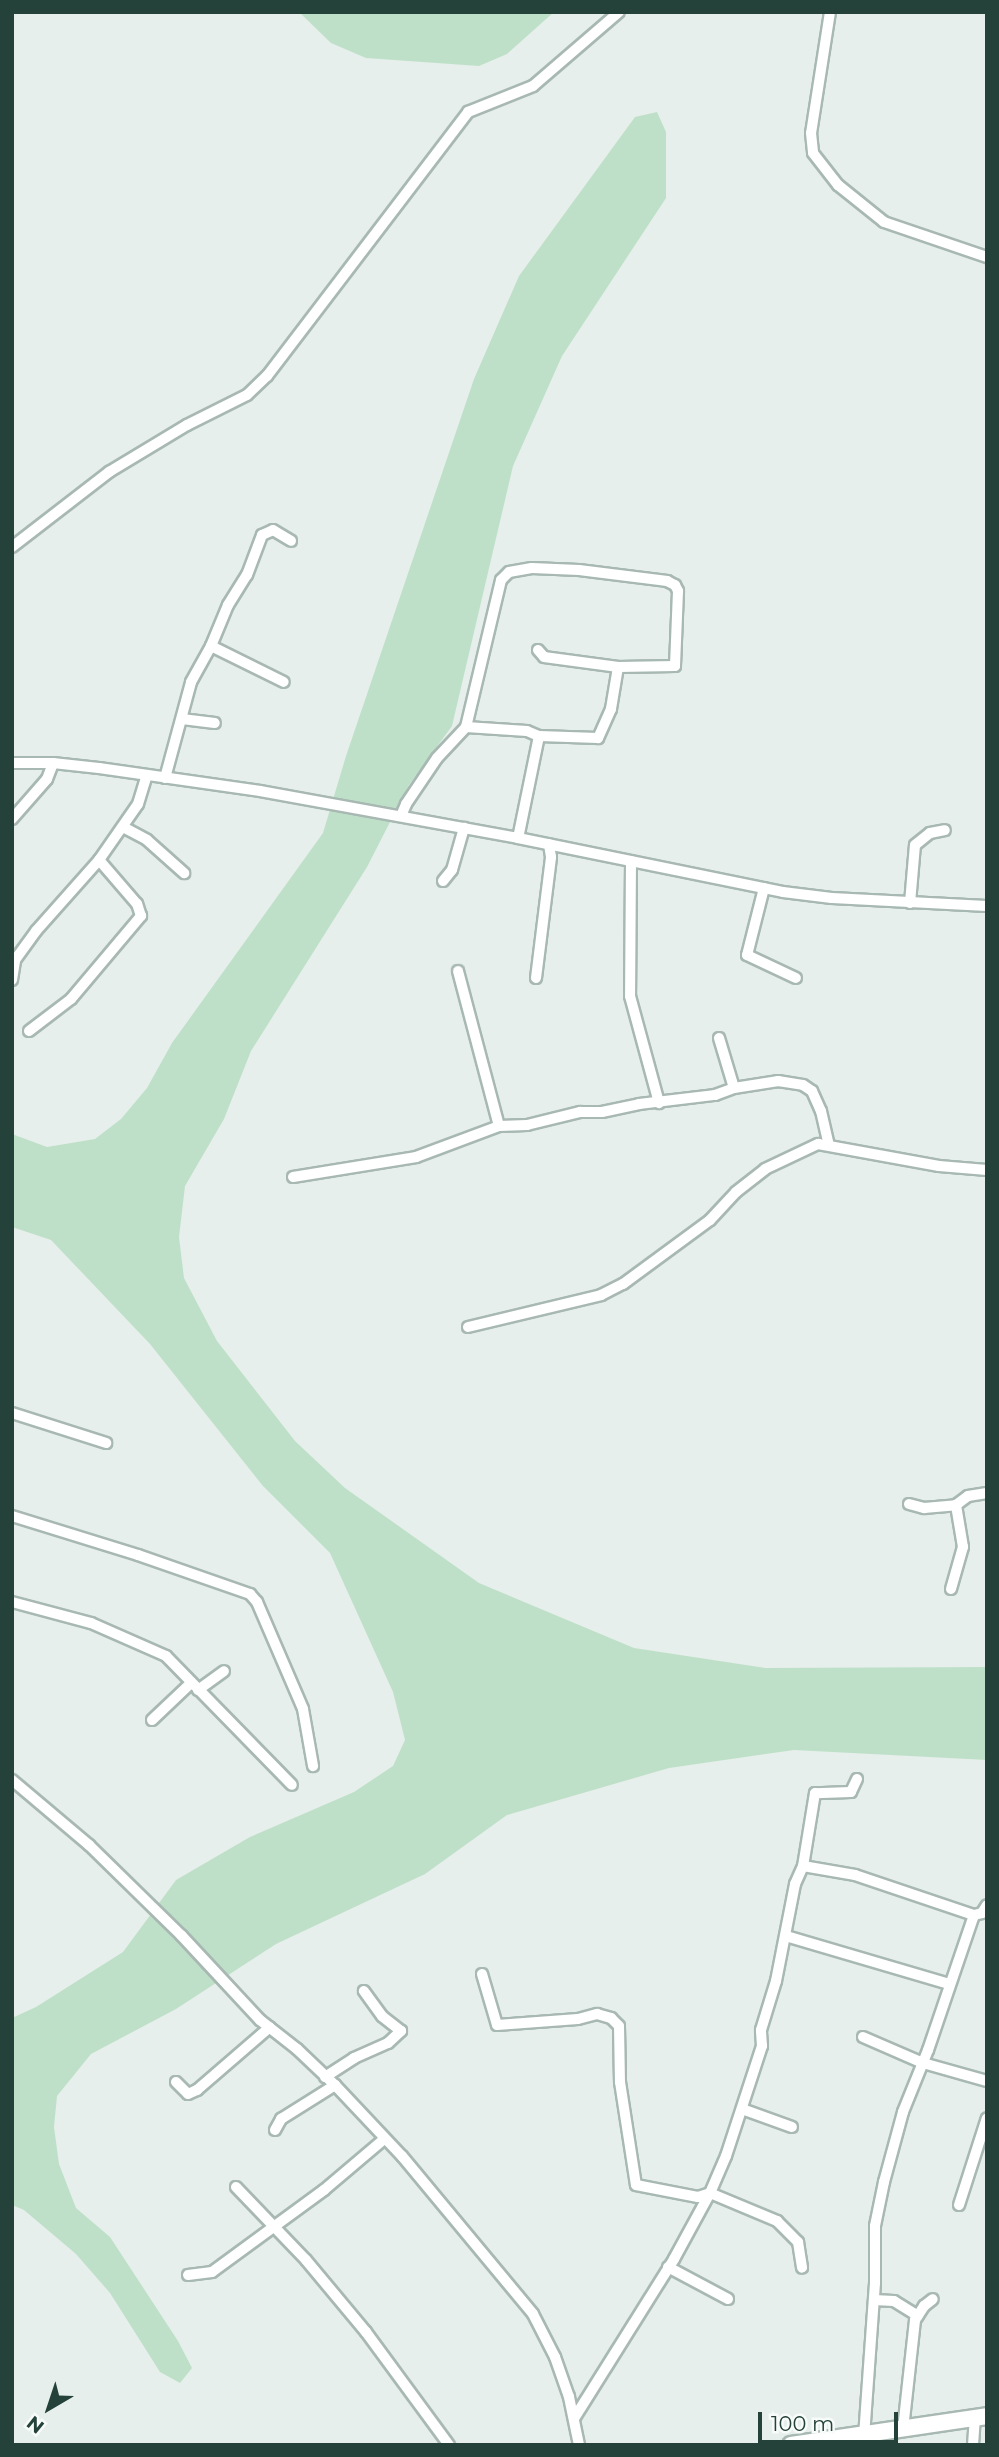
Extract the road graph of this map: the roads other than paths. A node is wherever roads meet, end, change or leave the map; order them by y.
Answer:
1 (620, 12) edge
2 (830, 12) edge
3 (987, 257) edge
4 (292, 541) dead end
5 (12, 547) edge
6 (211, 646) junction
7 (538, 650) dead end
8 (618, 667) junction
9 (284, 682) dead end
10 (182, 719) junction
11 (215, 723) dead end
12 (466, 727) junction
13 (539, 736) junction
14 (53, 763) junction
15 (12, 764) edge
16 (147, 775) junction
17 (165, 778) junction
18 (401, 816) junction
19 (12, 819) edge
20 (123, 827) junction
21 (464, 828) junction
22 (945, 830) dead end
23 (518, 838) junction
24 (549, 844) junction
25 (99, 860) junction
26 (631, 861) junction
27 (184, 873) dead end
28 (443, 881) dead end
29 (764, 888) junction
30 (910, 902) junction
31 (987, 906) edge
32 (458, 971) dead end
33 (536, 978) dead end
34 (796, 978) dead end
35 (12, 980) edge
36 (29, 1031) dead end
37 (719, 1038) dead end
38 (734, 1088) junction
39 (659, 1103) junction
40 (499, 1126) junction
41 (829, 1145) junction
42 (987, 1170) edge
43 (293, 1177) dead end
44 (468, 1327) dead end
45 (12, 1413) edge
46 (106, 1443) dead end
47 (987, 1493) edge
48 (909, 1504) dead end
49 (956, 1505) junction
50 (12, 1516) edge
51 (951, 1589) dead end
52 (12, 1602) edge
53 (224, 1671) dead end
54 (194, 1687) junction
55 (152, 1720) dead end
56 (313, 1766) dead end
57 (857, 1779) dead end
58 (12, 1780) edge
59 (292, 1785) dead end
60 (803, 1866) junction
61 (987, 1905) edge
62 (974, 1915) junction
63 (786, 1936) junction
64 (482, 1973) dead end
65 (949, 1983) junction
66 (364, 1991) dead end
67 (270, 2027) junction
68 (863, 2037) dead end
69 (923, 2063) junction
70 (325, 2077) junction
71 (987, 2081) edge
72 (176, 2082) dead end
73 (335, 2085) junction
74 (742, 2109) junction
75 (987, 2118) edge
76 (792, 2127) dead end
77 (275, 2130) dead end
78 (383, 2140) junction
79 (974, 2156) junction
80 (987, 2161) edge
81 (236, 2187) dead end
82 (710, 2193) junction
83 (959, 2206) dead end
84 (273, 2227) junction
85 (668, 2267) junction
86 (802, 2268) dead end
87 (188, 2275) dead end
88 (728, 2299) dead end
89 (933, 2299) dead end
90 (874, 2300) junction
91 (918, 2316) junction
92 (576, 2417) junction
93 (981, 2417) edge
94 (903, 2429) junction
95 (864, 2435) junction
96 (814, 2443) edge
97 (449, 2445) edge
98 (579, 2445) edge
99 (791, 2445) edge
100 (973, 2445) edge

1 - 5 street
2 - 3 street
4 - 6 street
6 - 9 street
6 - 10 street
7 - 8 street
8 - 12 street
8 - 13 street
10 - 11 street
10 - 17 street
12 - 13 street
12 - 18 street
13 - 23 street
14 - 15 street
14 - 16 street
14 - 19 street
16 - 17 street
16 - 20 street
17 - 18 street
18 - 21 street
20 - 25 street
20 - 27 street
21 - 23 street
21 - 28 street
22 - 30 street
23 - 24 street
24 - 26 street
24 - 33 street
25 - 35 street
25 - 36 street
26 - 29 street
26 - 39 street
29 - 30 street
29 - 34 street
30 - 31 street
32 - 40 street
37 - 38 street
38 - 39 street
38 - 41 street
39 - 40 street
40 - 43 street
41 - 42 street
41 - 44 street
45 - 46 street
47 - 49 street
48 - 49 street
49 - 51 street
50 - 56 street
52 - 54 street
53 - 54 street
54 - 55 street
54 - 59 street
57 - 60 street
58 - 67 street
60 - 62 street
60 - 63 street
61 - 62 street
62 - 65 street
63 - 65 street
63 - 74 street
64 - 82 street
65 - 69 street
66 - 70 street
67 - 70 street
67 - 72 street
68 - 69 street
69 - 71 street
69 - 90 street
70 - 73 street
73 - 77 street
73 - 78 street
74 - 76 street
74 - 82 street
75 - 79 street
78 - 84 street
78 - 92 street
79 - 80 street
79 - 83 street
81 - 84 street
82 - 85 street
82 - 86 street
84 - 87 street
84 - 97 street
85 - 88 street
85 - 92 street
89 - 91 street
90 - 91 street
90 - 95 street
91 - 94 street
92 - 98 street
93 - 94 street
93 - 100 street
94 - 95 street
95 - 96 street
96 - 99 street

